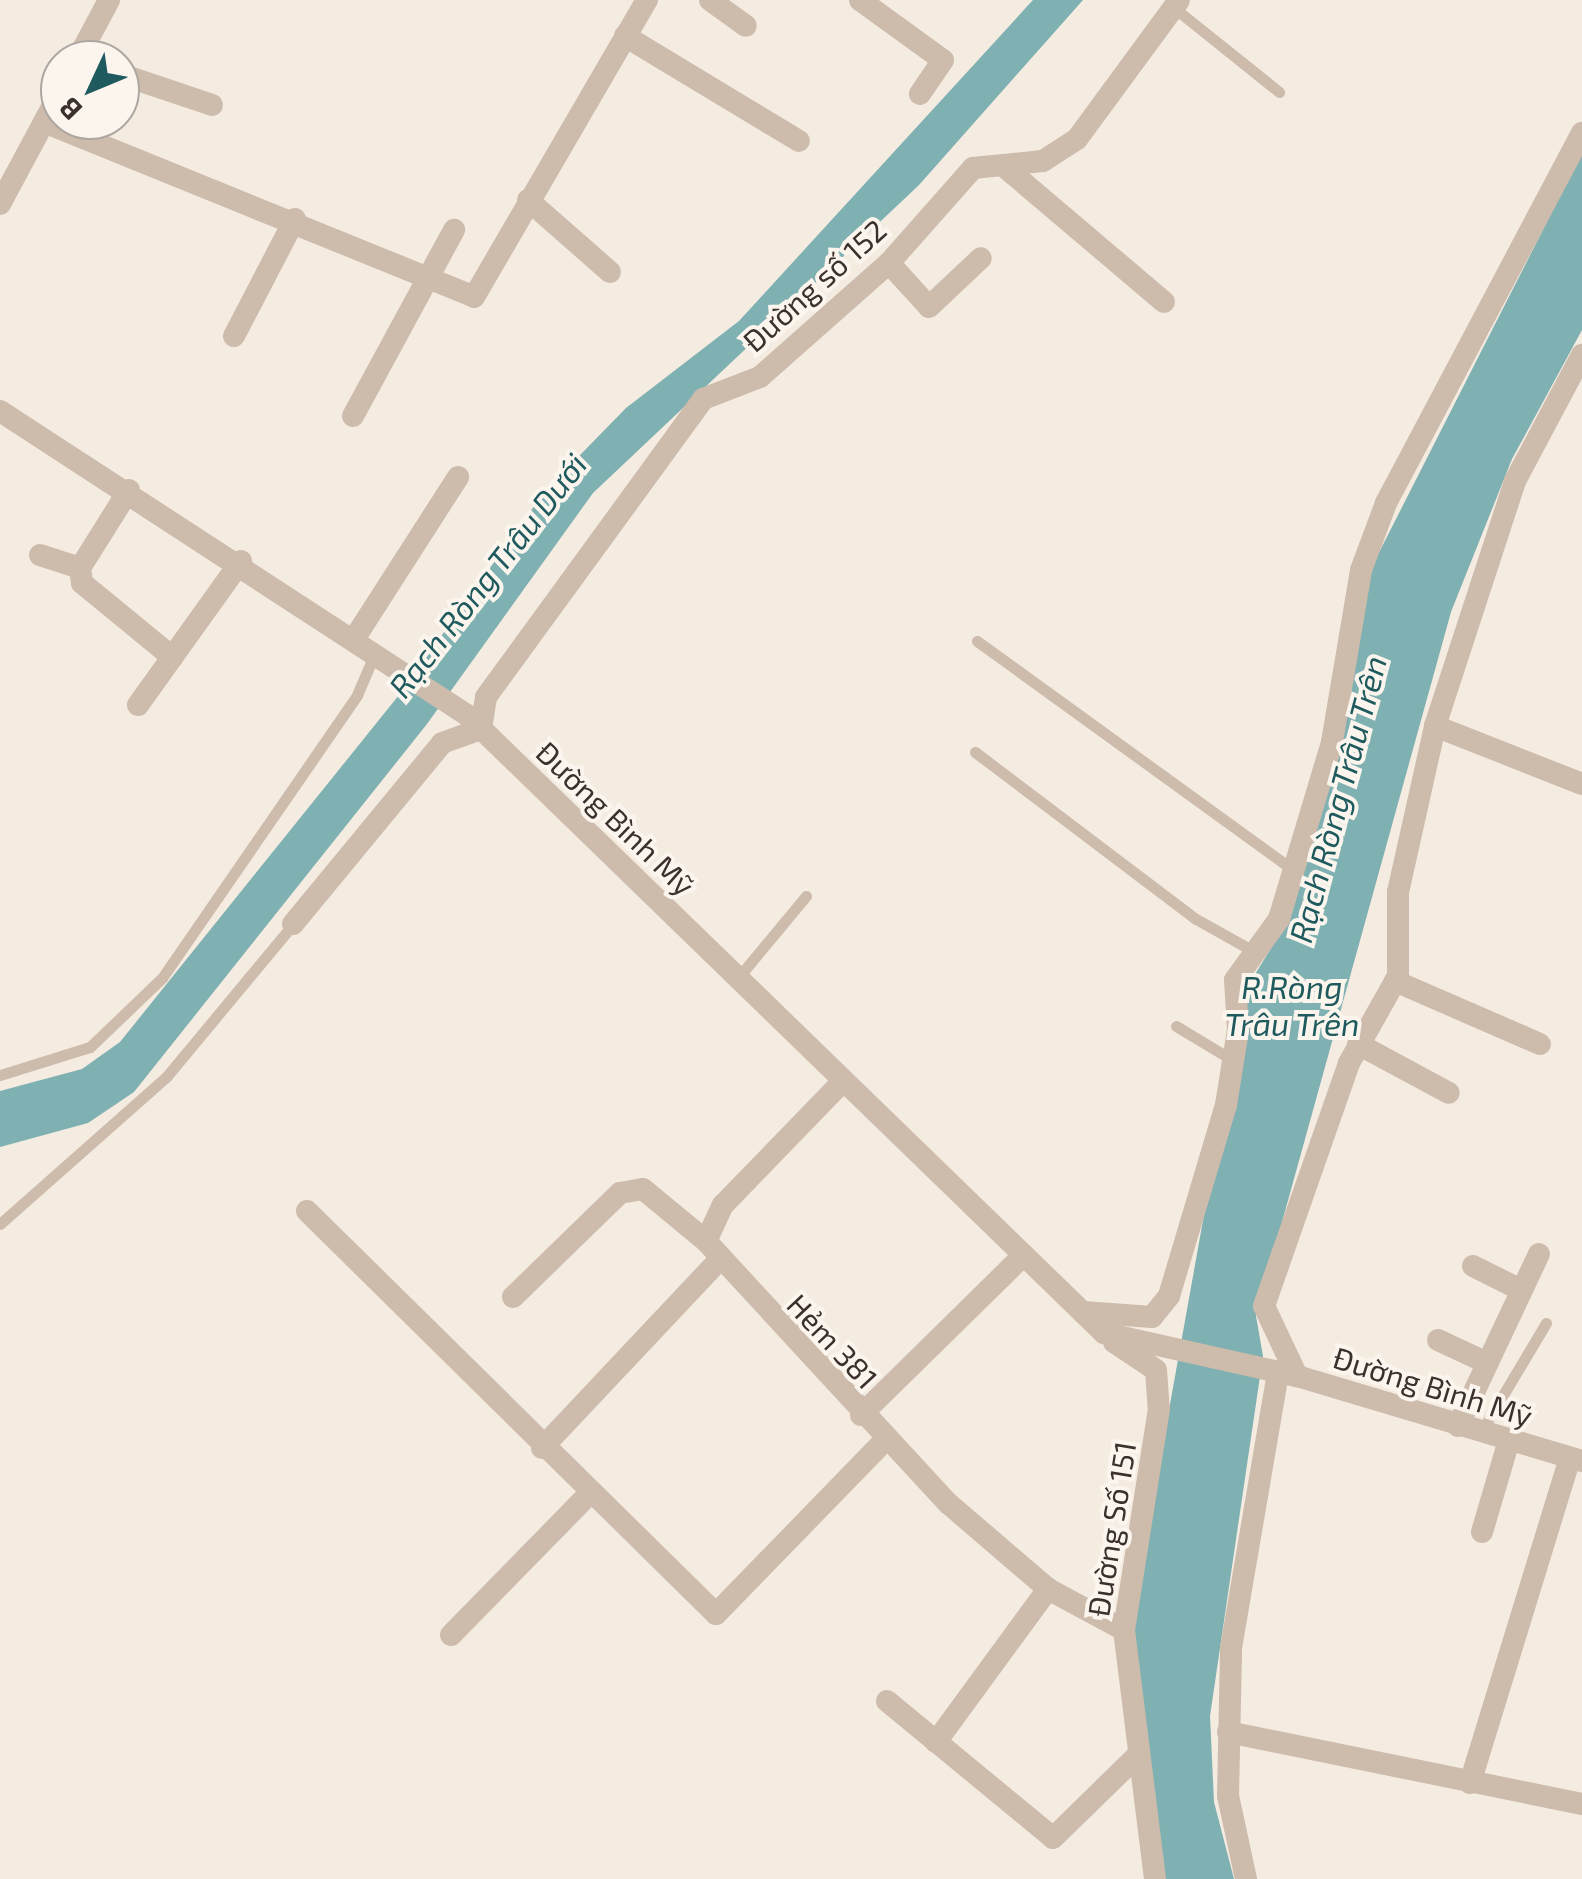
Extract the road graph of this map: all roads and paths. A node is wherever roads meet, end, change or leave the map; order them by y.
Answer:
1 (109, 0) edge
2 (647, 0) edge
3 (710, 0) edge
4 (860, 0) edge
5 (1176, 3) edge
6 (746, 26) dead end
7 (625, 36) junction
8 (88, 40) edge
9 (140, 81) edge
10 (1279, 92) dead end
11 (920, 94) dead end
12 (212, 105) dead end
13 (40, 129) edge
14 (1582, 134) edge
15 (90, 140) edge
16 (799, 140) dead end
17 (1006, 168) junction
18 (528, 200) junction
19 (0, 204) edge
20 (295, 220) junction
21 (454, 230) dead end
22 (981, 258) dead end
23 (889, 263) junction
24 (610, 272) dead end
25 (426, 280) junction
26 (1164, 302) dead end
27 (234, 336) dead end
28 (1582, 355) edge
29 (0, 411) edge
30 (353, 416) dead end
31 (458, 477) dead end
32 (128, 490) junction
33 (40, 555) dead end
34 (241, 561) junction
35 (80, 568) junction
36 (356, 636) junction
37 (977, 641) dead end
38 (377, 649) junction
39 (172, 657) junction
40 (138, 705) dead end
41 (474, 722) junction
42 (1435, 726) junction
43 (975, 752) dead end
44 (1582, 784) edge
45 (1293, 870) junction
46 (806, 896) dead end
47 (293, 924) joint
48 (1255, 952) junction
49 (738, 979) junction
50 (1395, 982) junction
51 (1176, 1026) dead end
52 (1358, 1044) junction
53 (1540, 1044) dead end
54 (1234, 1061) junction
55 (0, 1074) edge
56 (842, 1082) junction
57 (1448, 1094) dead end
58 (307, 1211) dead end
59 (0, 1224) edge
60 (713, 1251) junction
61 (1538, 1254) dead end
62 (1020, 1259) junction
63 (1473, 1266) dead end
64 (1522, 1290) junction
65 (513, 1297) dead end
66 (1075, 1310) junction
67 (1546, 1322) dead end
68 (1104, 1332) junction
69 (1438, 1340) dead end
70 (1487, 1364) junction
71 (1280, 1374) junction
72 (861, 1415) junction
73 (1458, 1426) junction
74 (1481, 1432) junction
75 (886, 1440) junction
76 (1509, 1440) junction
77 (542, 1448) junction
78 (1576, 1460) edge
79 (590, 1494) junction
80 (1482, 1532) dead end
81 (1048, 1589) junction
82 (1124, 1630) junction
83 (451, 1635) dead end
84 (887, 1701) dead end
85 (1228, 1732) junction
86 (936, 1742) junction
87 (1136, 1757) junction
88 (1470, 1783) junction
89 (1582, 1804) edge
90 (1154, 1879) edge
91 (1246, 1879) edge

1 - 8 street
2 - 7 street
3 - 6 street
4 - 11 street
5 - 10 lane
5 - 17 street, Đường số 152
7 - 16 street
7 - 18 street
9 - 12 street
13 - 19 street
14 - 45 street
15 - 20 street
17 - 23 street, Đường số 152
17 - 26 street
18 - 24 street
18 - 25 street
20 - 25 street
20 - 27 street
21 - 25 street
22 - 23 street
23 - 41 street, Đường số 152
25 - 30 street
28 - 42 street
29 - 32 street, Đường Bình Mỹ
31 - 36 street
32 - 34 street, Đường Bình Mỹ
32 - 35 street
33 - 35 street
34 - 36 street, Đường Bình Mỹ
34 - 39 street
35 - 39 street
36 - 38 street, Đường Bình Mỹ
37 - 45 lane
38 - 41 street, Đường Bình Mỹ
38 - 55 lane
39 - 40 street
41 - 47 street
41 - 49 street, Đường Bình Mỹ
42 - 44 street
42 - 50 street
43 - 48 lane
45 - 48 street
46 - 49 lane
47 - 59 lane
48 - 54 street
49 - 56 street, Đường Bình Mỹ
50 - 52 street
50 - 53 street
51 - 54 lane
52 - 57 street
52 - 71 street
54 - 66 street
56 - 60 street
56 - 62 street, Đường Bình Mỹ
58 - 77 street
60 - 65 street, Hẻm 381
60 - 72 street, Hẻm 381
60 - 77 street
61 - 64 street
62 - 66 street, Đường Bình Mỹ
62 - 72 street
63 - 64 street
64 - 70 street
66 - 68 street, Đường Bình Mỹ
67 - 74 lane
68 - 71 street, Đường Bình Mỹ
68 - 82 street, Đường Số 151
69 - 70 street
70 - 73 street
71 - 73 street, Đường Bình Mỹ
71 - 85 street
72 - 75 street, Hẻm 381
73 - 74 street, Đường Bình Mỹ
74 - 76 street, Đường Bình Mỹ
75 - 79 street
75 - 81 street, Hẻm 381
76 - 78 street, Đường Bình Mỹ
76 - 80 street
77 - 79 street
78 - 88 street
79 - 83 street
81 - 82 street, Hẻm 381
81 - 86 street
82 - 87 street, Đường Số 151
84 - 86 street
85 - 88 street
85 - 91 street
86 - 87 street
87 - 90 street, Đường Số 151
88 - 89 street

